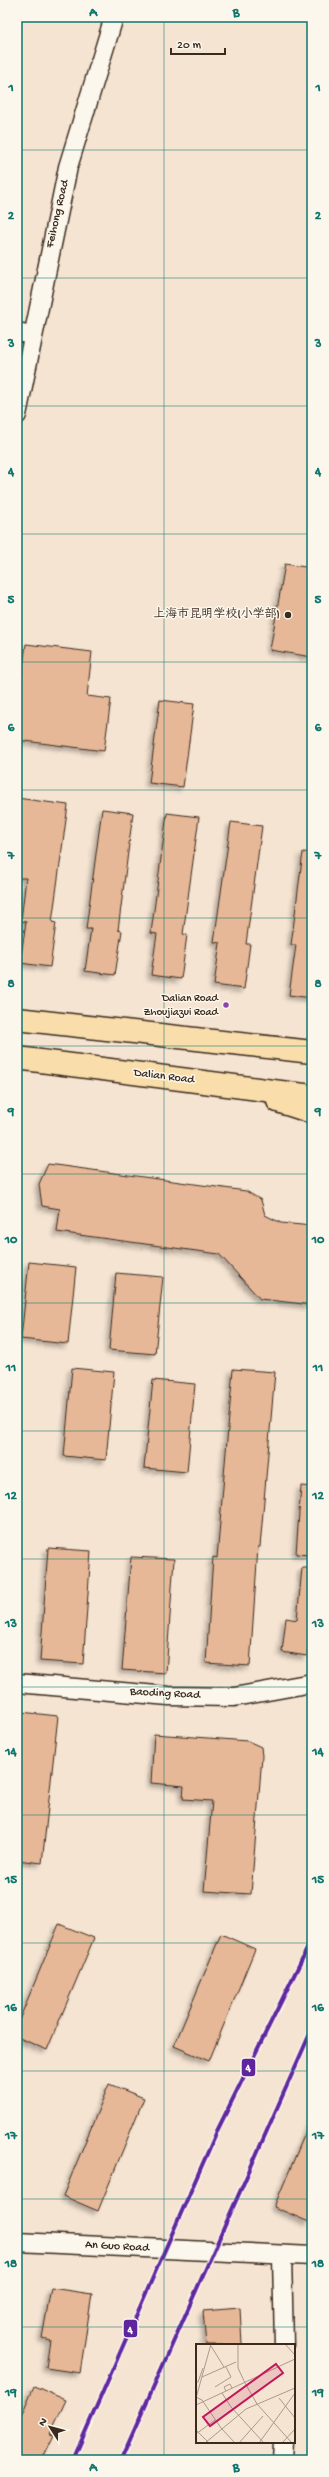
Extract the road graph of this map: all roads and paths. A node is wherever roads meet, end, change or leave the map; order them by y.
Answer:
1 (114, 17) edge
2 (25, 334) edge
3 (17, 415) edge
4 (17, 1019) edge
5 (312, 1052) edge
6 (17, 1058) edge
7 (247, 1088) junction
8 (312, 1096) edge
9 (312, 1112) edge
10 (312, 1682) edge
11 (17, 1683) edge
12 (17, 2242) edge
13 (282, 2256) junction
14 (312, 2256) edge
15 (284, 2344) edge
16 (283, 2443) edge
17 (282, 2460) edge

1 - 2 street, Feihong Road
2 - 3 street, Feihong Road
4 - 5 main road
6 - 7 main road, Dalian Road
7 - 8 main road, Dalian Road
7 - 9 main road
10 - 11 street, Baoding Road
12 - 13 street, An Guo Road
13 - 14 street, An Guo Road
13 - 15 street
16 - 17 street

